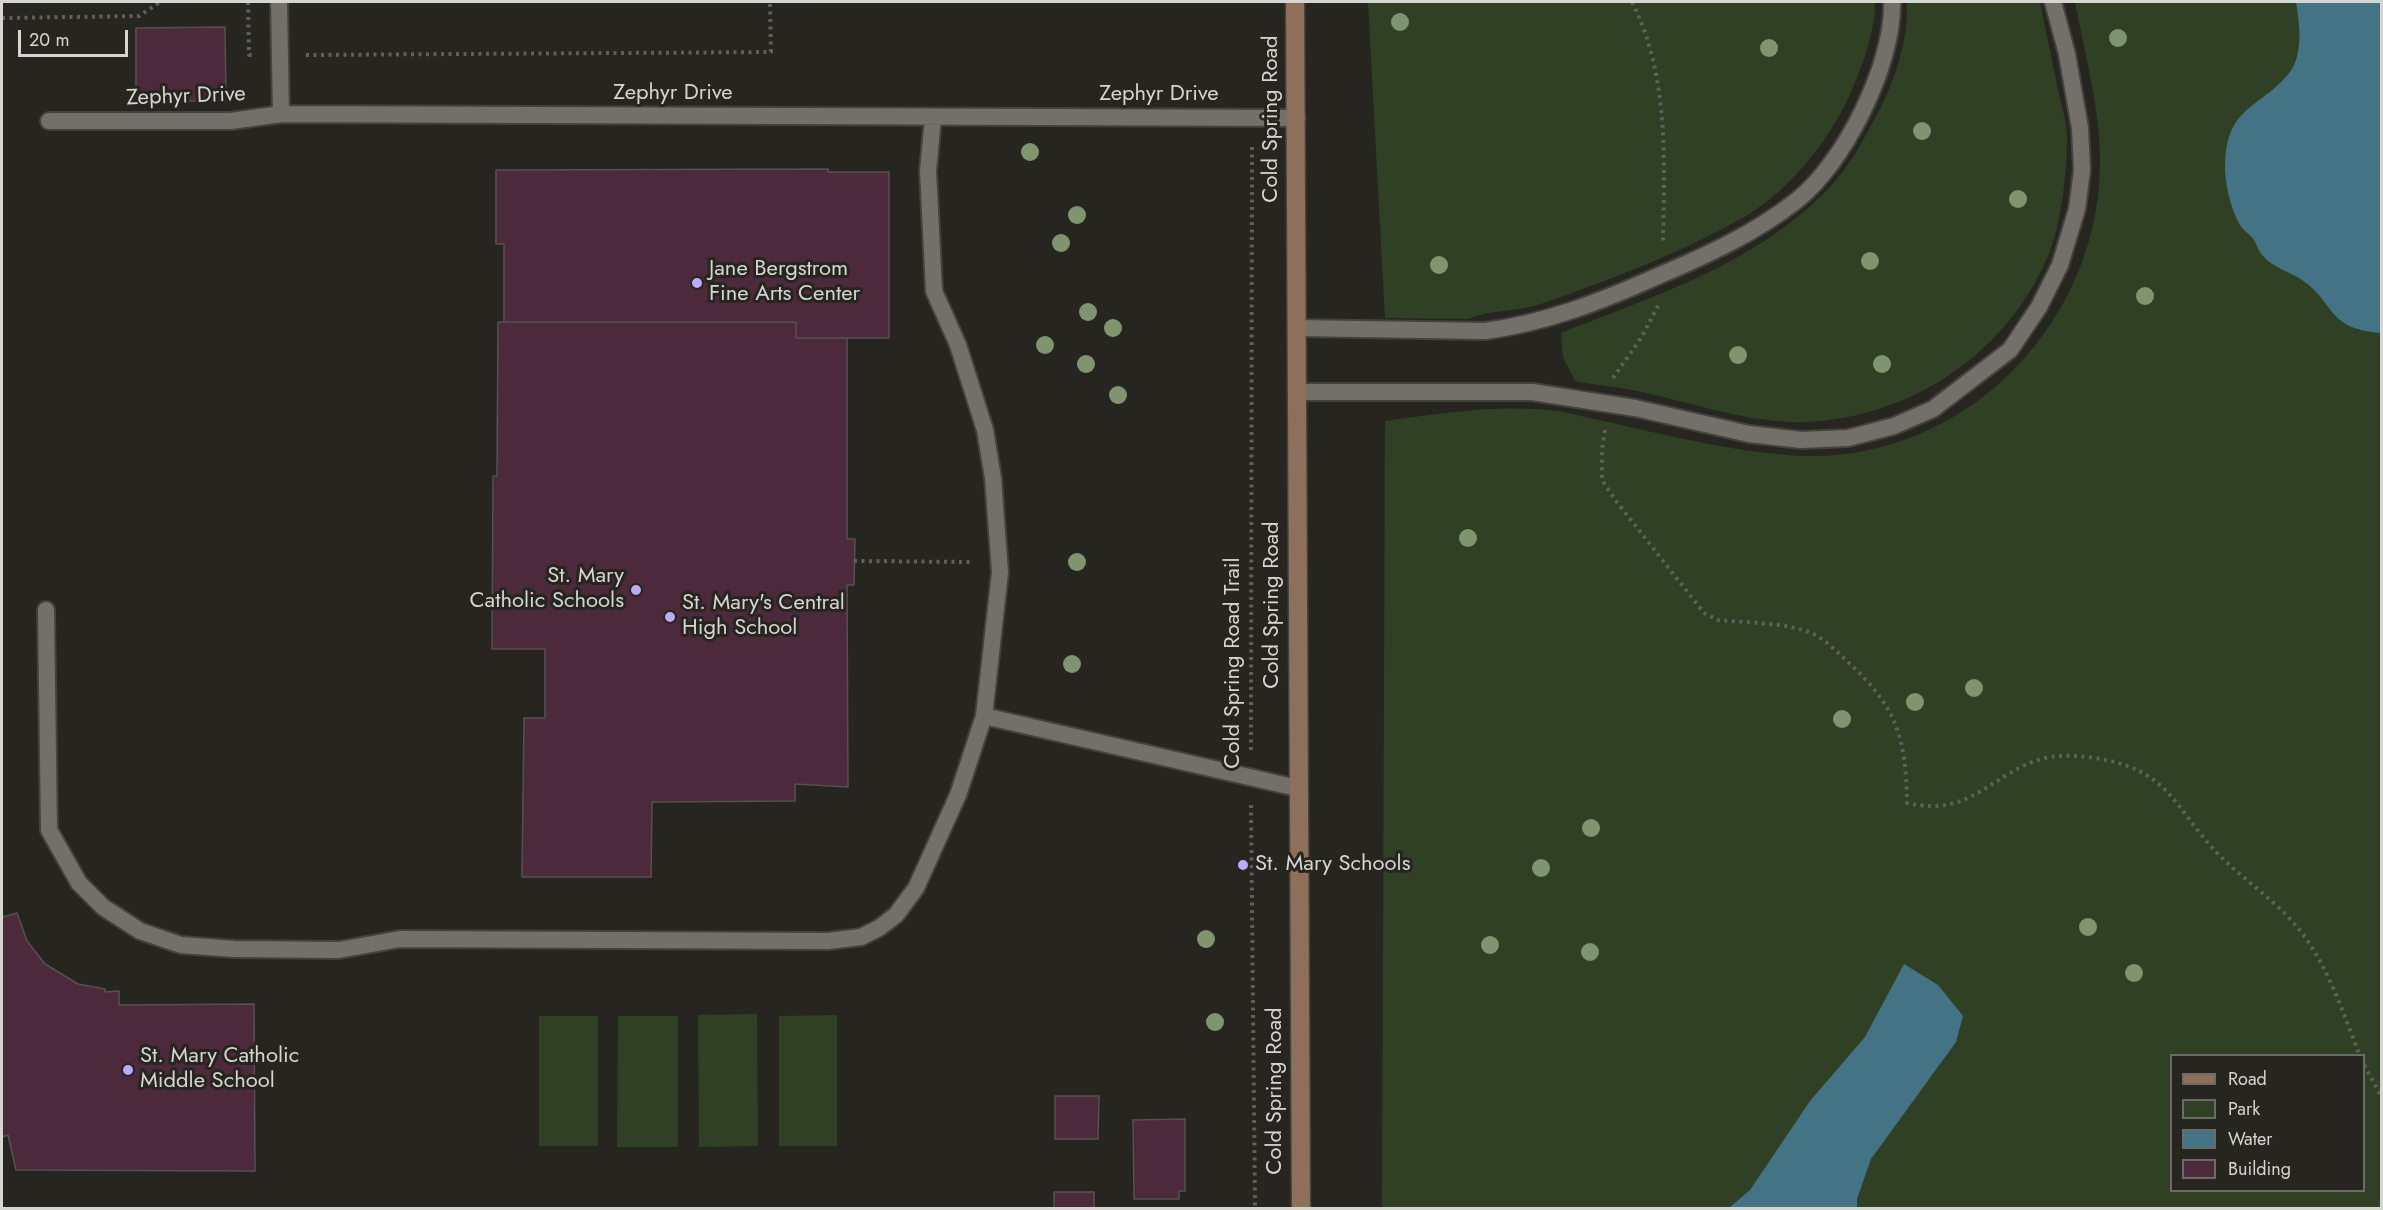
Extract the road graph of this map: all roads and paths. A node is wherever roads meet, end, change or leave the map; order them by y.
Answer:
1 (160, 2) edge
2 (279, 2) edge
3 (770, 2) edge
4 (1295, 2) edge
5 (1632, 2) edge
6 (1892, 2) edge
7 (2053, 2) edge
8 (2, 18) edge
9 (325, 55) dead end
10 (281, 114) junction
11 (933, 118) junction
12 (1252, 118) junction
13 (1297, 118) junction
14 (48, 121) dead end
15 (1662, 274) junction
16 (1296, 328) junction
17 (1296, 392) junction
18 (1609, 403) junction
19 (855, 561) dead end
20 (980, 562) dead end
21 (46, 610) dead end
22 (984, 716) junction
23 (1251, 777) junction
24 (1297, 788) junction
25 (2359, 1054) edge
26 (2365, 1067) edge
27 (2382, 1098) edge
28 (1256, 1209) edge
29 (1301, 1209) edge

1 - 8 path
2 - 10 lane
3 - 9 path
4 - 13 street, Cold Spring Road
5 - 15 path
6 - 15 lane
7 - 18 lane
10 - 11 lane, Zephyr Drive
10 - 14 lane, Zephyr Drive
11 - 12 lane, Zephyr Drive
11 - 22 lane
12 - 13 lane, Zephyr Drive
12 - 23 path, Cold Spring Road Trail
13 - 16 street, Cold Spring Road
15 - 16 lane
15 - 18 path
16 - 17 street, Cold Spring Road
17 - 18 lane
17 - 24 street, Cold Spring Road
18 - 25 path
19 - 20 path
21 - 22 lane
22 - 23 lane
23 - 24 lane
23 - 28 path, Cold Spring Road Trail
24 - 29 street, Cold Spring Road
26 - 27 path

